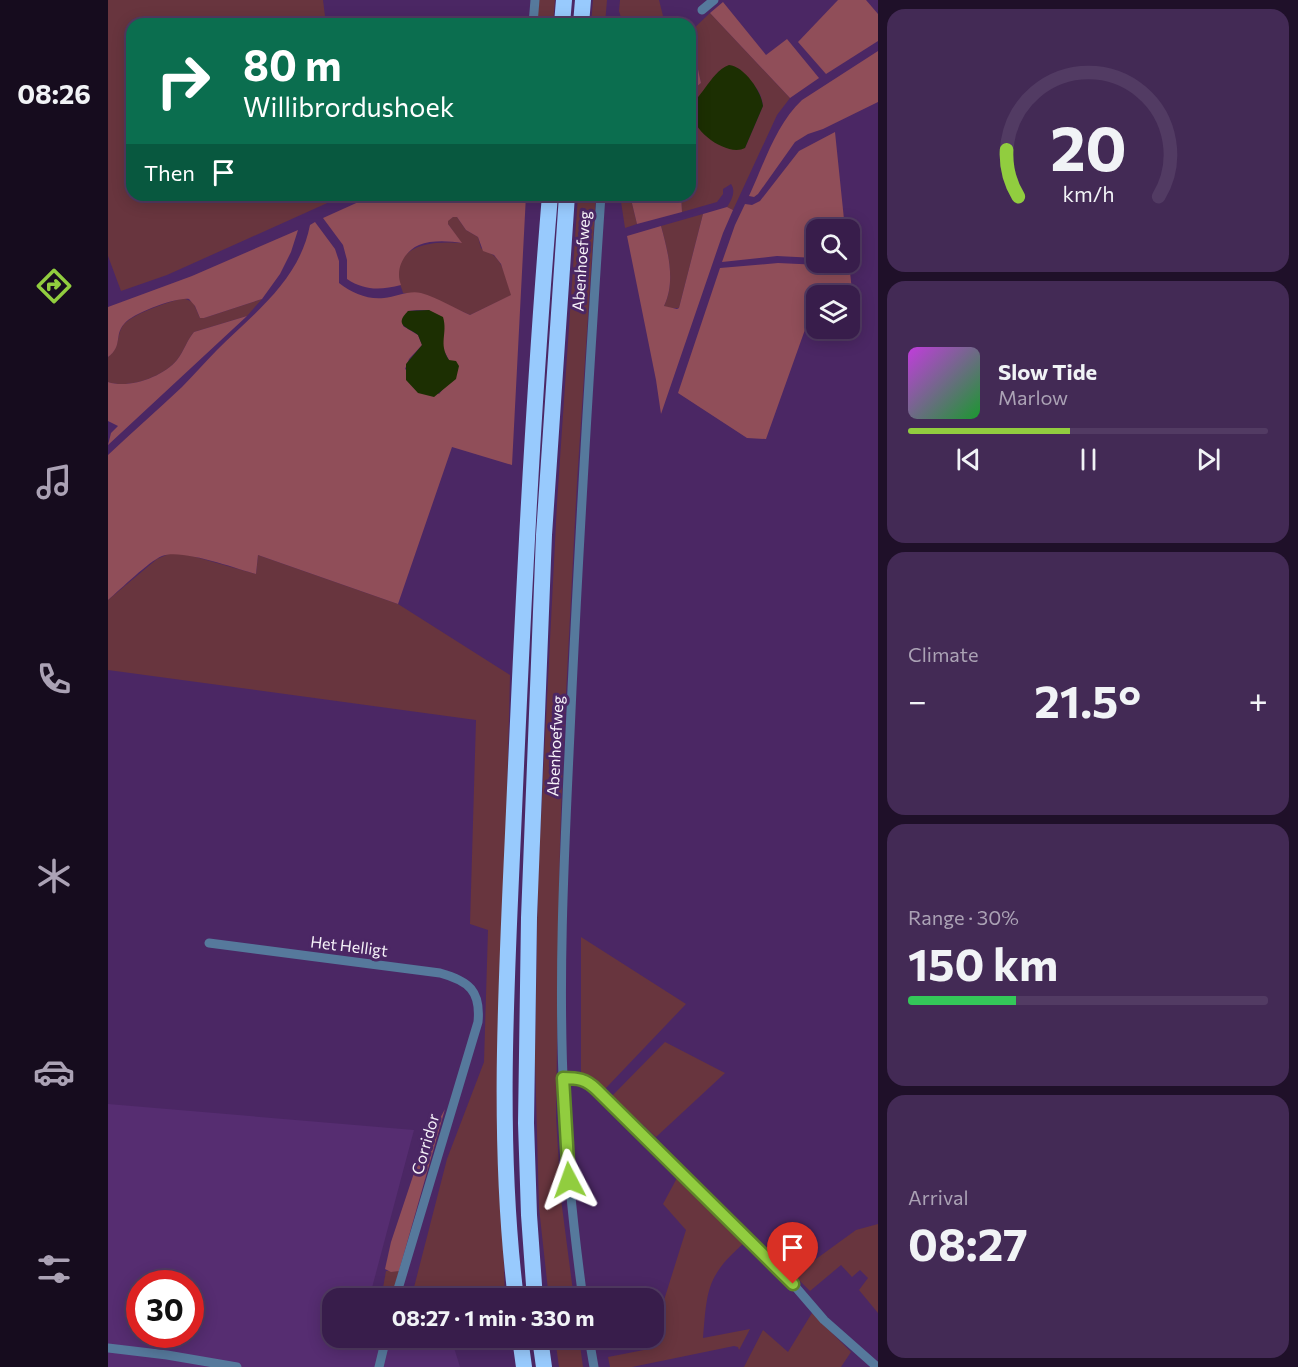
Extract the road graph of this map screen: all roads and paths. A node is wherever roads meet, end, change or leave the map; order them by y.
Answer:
1 (535, 0) edge
2 (564, 0) edge
3 (583, 0) edge
4 (714, 0) edge
5 (702, 10) dead end
6 (534, 18) edge
7 (562, 18) edge
8 (582, 18) edge
9 (550, 201) edge
10 (567, 201) edge
11 (601, 201) edge
12 (209, 943) dead end
13 (476, 997) joint
14 (563, 1078) junction
15 (399, 1288) edge
16 (515, 1288) edge
17 (534, 1288) edge
18 (582, 1288) edge
19 (108, 1348) edge
20 (384, 1348) edge
21 (521, 1348) edge
22 (541, 1348) edge
23 (591, 1348) edge
24 (237, 1367) edge
25 (379, 1367) edge
26 (524, 1367) edge
27 (544, 1367) edge
28 (594, 1367) edge
29 (878, 1367) edge

1 - 6 street
2 - 7 highway
3 - 8 highway
4 - 5 street
9 - 16 highway
10 - 17 highway
11 - 14 street, Abenhoefweg
12 - 13 street, Het Helligt
13 - 15 street, Corridor
14 - 18 street, Abenhoefweg
14 - 29 street
19 - 24 street
20 - 25 street
21 - 26 highway
22 - 27 highway
23 - 28 street

